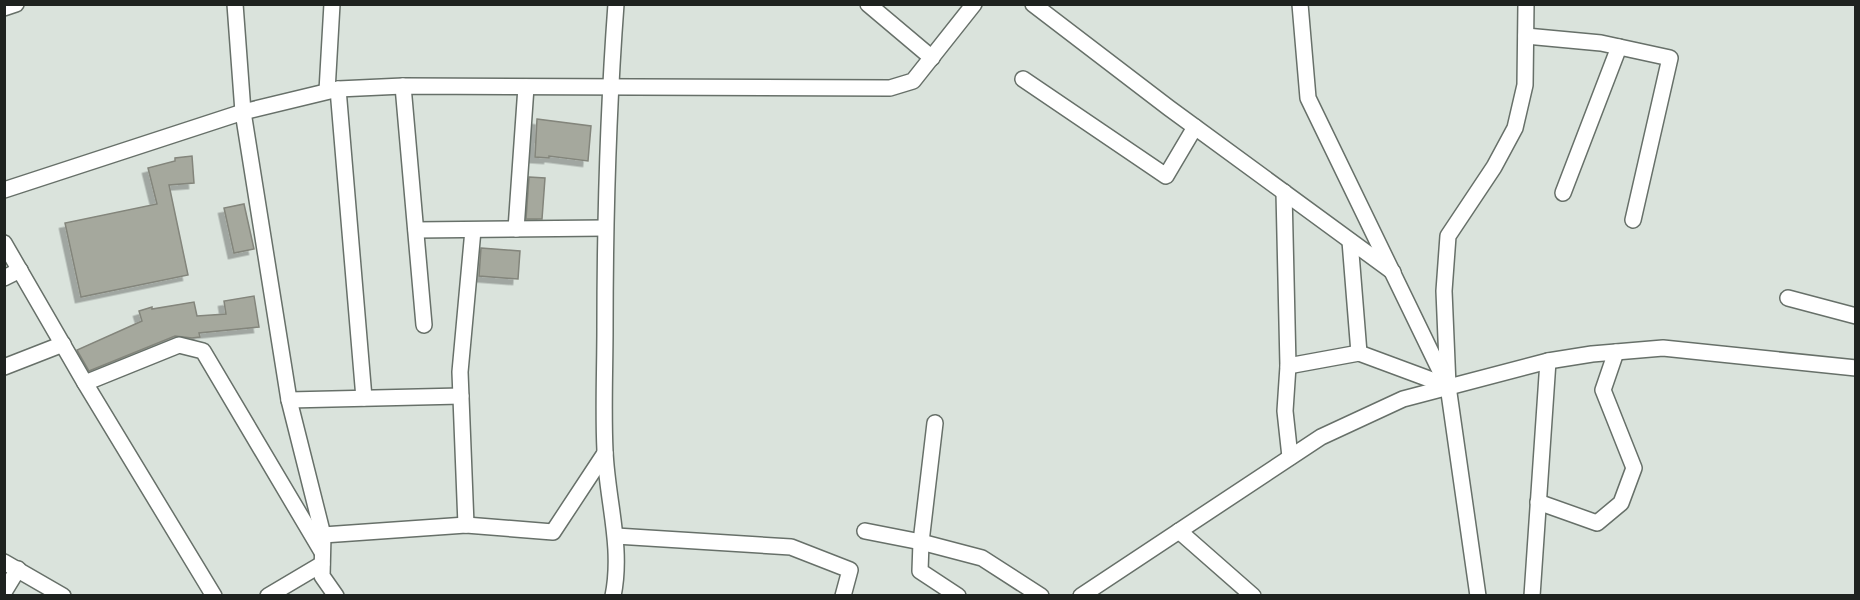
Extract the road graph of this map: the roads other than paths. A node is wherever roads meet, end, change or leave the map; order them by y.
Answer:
1 (16, 4) edge
2 (236, 4) edge
3 (332, 4) edge
4 (616, 4) edge
5 (868, 4) edge
6 (974, 4) edge
7 (1033, 4) edge
8 (1300, 4) edge
9 (1526, 4) edge
10 (4, 8) edge
11 (1526, 36) junction
12 (1619, 47) junction
13 (932, 58) junction
14 (1023, 79) dead end
15 (403, 86) junction
16 (526, 87) junction
17 (610, 87) junction
18 (333, 90) junction
19 (243, 112) junction
20 (1195, 127) junction
21 (4, 190) edge
22 (1284, 192) junction
23 (1563, 193) dead end
24 (1633, 220) dead end
25 (605, 228) junction
26 (516, 229) junction
27 (416, 230) junction
28 (473, 230) junction
29 (1350, 241) junction
30 (4, 243) edge
31 (4, 263) edge
32 (20, 270) junction
33 (1393, 272) junction
34 (4, 278) edge
35 (1788, 298) dead end
36 (1856, 316) edge
37 (424, 325) dead end
38 (63, 344) junction
39 (1616, 352) junction
40 (1359, 353) junction
41 (1548, 361) junction
42 (1288, 366) junction
43 (4, 367) edge
44 (1856, 368) edge
45 (85, 383) junction
46 (1448, 386) junction
47 (461, 396) junction
48 (364, 398) junction
49 (289, 400) junction
50 (935, 423) dead end
51 (605, 453) junction
52 (1290, 457) junction
53 (1538, 502) junction
54 (466, 525) junction
55 (865, 531) dead end
56 (1179, 531) junction
57 (322, 535) junction
58 (616, 537) junction
59 (921, 542) junction
60 (322, 558) junction
61 (11, 566) edge
62 (4, 592) edge
63 (58, 594) edge
64 (214, 596) edge
65 (268, 596) edge
66 (336, 596) edge
67 (613, 596) edge
68 (843, 596) edge
69 (958, 596) edge
70 (1041, 596) edge
71 (1081, 596) edge
72 (1254, 596) edge
73 (1478, 596) edge
74 (1532, 596) edge

1 - 10 street
2 - 19 street
3 - 18 street
4 - 17 street
5 - 13 street
6 - 13 street
7 - 20 street
8 - 33 street
9 - 11 street
11 - 12 street
11 - 46 street
12 - 23 street
12 - 24 street
13 - 17 street
14 - 20 street
15 - 16 street
15 - 18 street
15 - 27 street
16 - 17 street
16 - 26 street
17 - 25 street
18 - 19 street
18 - 48 street
19 - 21 street
19 - 49 street
20 - 22 street
22 - 29 street
22 - 42 street
25 - 26 street
25 - 51 street
26 - 28 street
27 - 28 street
27 - 37 street
28 - 47 street
29 - 33 street
29 - 40 street
30 - 32 street
31 - 32 street
32 - 34 street
32 - 38 street
33 - 46 street
35 - 36 street
38 - 43 street
38 - 45 street
39 - 41 street
39 - 44 street
39 - 53 street
40 - 42 street
40 - 46 street
41 - 46 street
41 - 53 street
42 - 52 street
45 - 60 street
45 - 64 street
46 - 52 street
46 - 73 street
47 - 48 street
47 - 54 street
48 - 49 street
49 - 57 street
50 - 59 street
51 - 54 street
51 - 58 street
52 - 56 street
53 - 74 street
54 - 57 street
55 - 59 street
56 - 71 street
56 - 72 street
57 - 60 street
58 - 67 street
58 - 68 street
59 - 69 street
59 - 70 street
60 - 65 street
60 - 66 street
61 - 62 street
61 - 63 street

